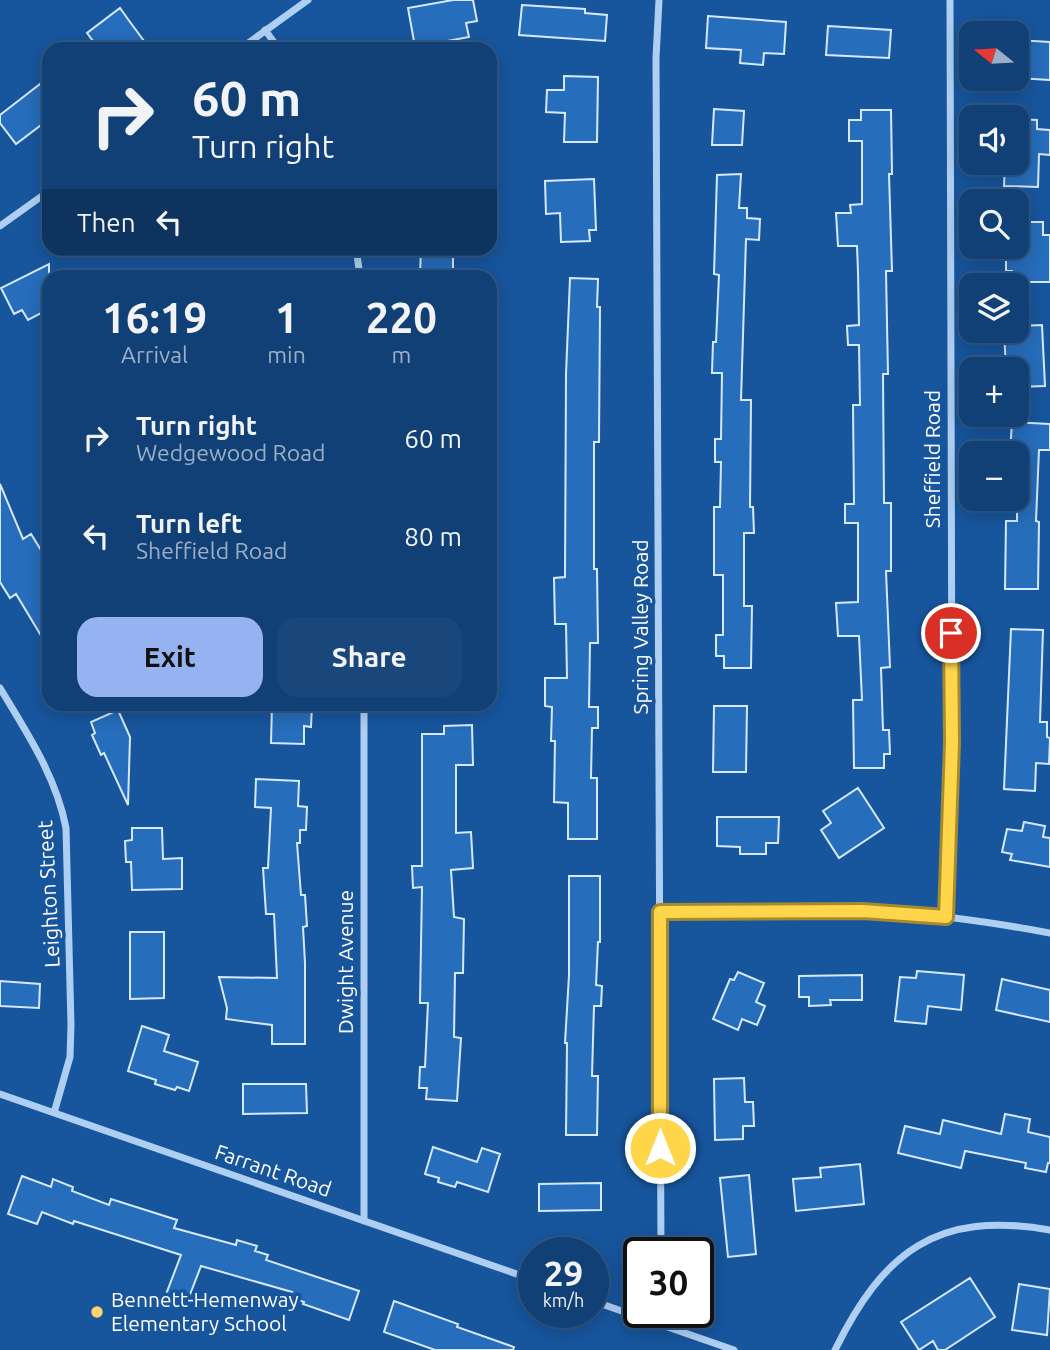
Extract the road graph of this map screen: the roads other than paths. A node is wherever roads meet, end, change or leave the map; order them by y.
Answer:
1 (308, 0) edge
2 (659, 0) edge
3 (950, 0) edge
4 (297, 3) edge
5 (265, 30) junction
6 (249, 42) edge
7 (274, 42) edge
8 (42, 196) edge
9 (0, 226) edge
10 (0, 688) edge
11 (364, 711) edge
12 (660, 912) junction
13 (946, 917) junction
14 (1050, 933) edge
15 (0, 1094) edge
16 (54, 1113) junction
17 (363, 1221) junction
18 (1050, 1230) edge
19 (661, 1237) edge
20 (518, 1274) edge
21 (670, 1328) edge
22 (734, 1350) edge
23 (835, 1350) edge

1 - 4 street
2 - 12 street, Spring Valley Road
3 - 13 street, Sheffield Road
4 - 5 street
5 - 6 street
5 - 7 street
8 - 9 street
10 - 16 street, Leighton Street
11 - 17 street, Dwight Avenue
12 - 13 street
12 - 19 street, Spring Valley Road
13 - 14 street
15 - 16 street, Farrant Road
16 - 17 street, Farrant Road
17 - 20 street, Farrant Road
18 - 23 street
21 - 22 street

